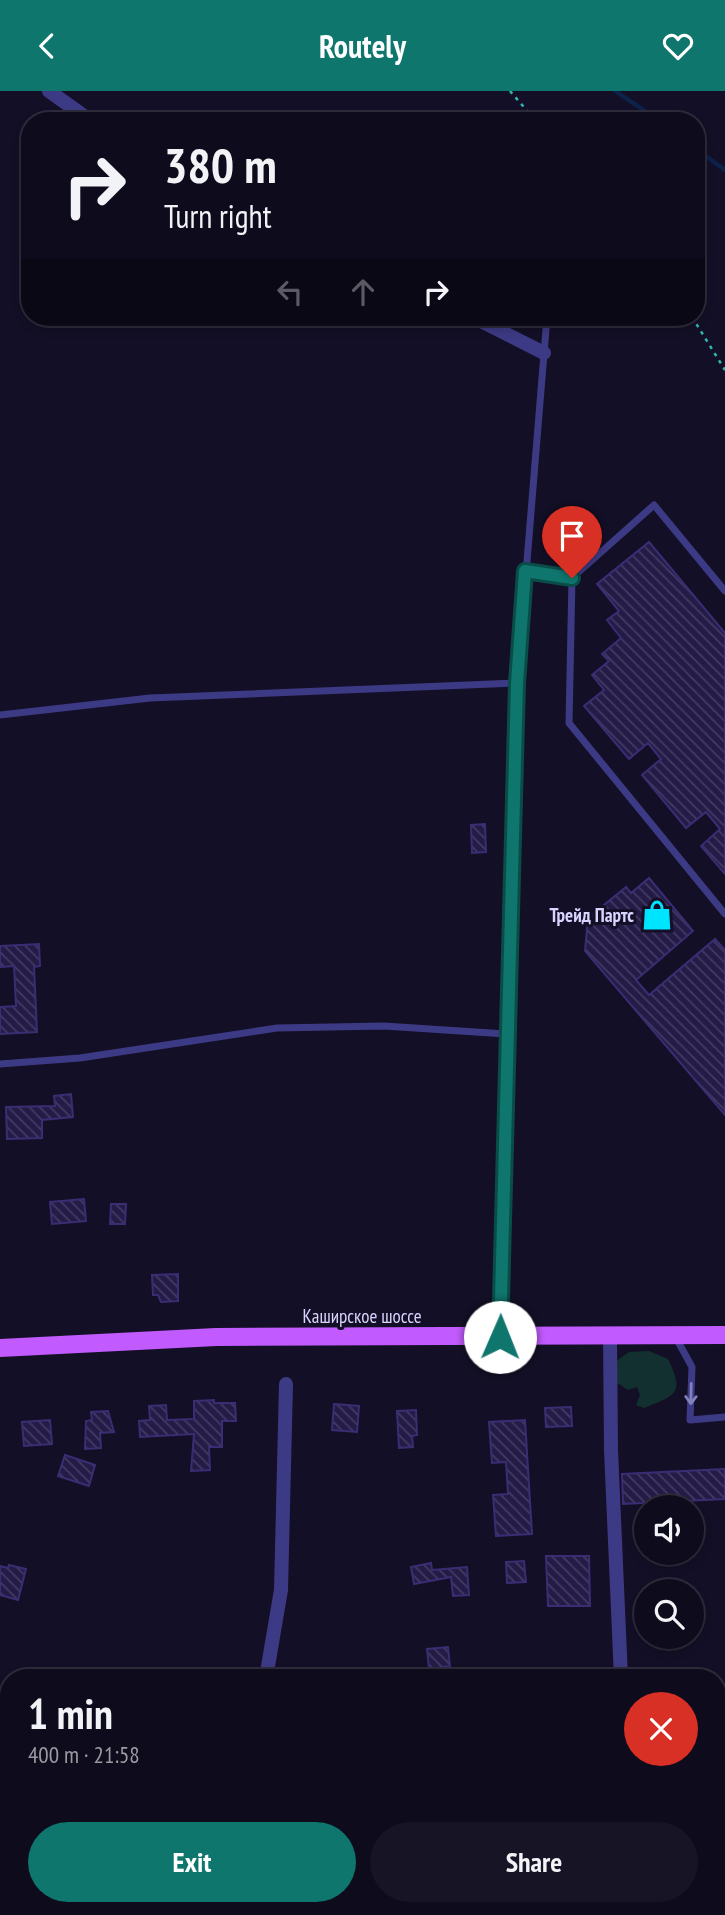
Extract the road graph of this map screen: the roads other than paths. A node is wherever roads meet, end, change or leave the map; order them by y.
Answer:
1 (49, 91) edge
2 (78, 112) edge
3 (491, 326) edge
4 (546, 326) edge
5 (544, 353) junction
6 (525, 571) junction
7 (572, 578) junction
8 (725, 591) edge
9 (517, 683) junction
10 (0, 715) edge
11 (725, 914) edge
12 (506, 1034) junction
13 (0, 1064) edge
14 (674, 1335) junction
15 (725, 1335) edge
16 (610, 1336) junction
17 (500, 1337) junction
18 (0, 1348) edge
19 (286, 1384) dead end
20 (725, 1417) edge
21 (268, 1669) edge
22 (621, 1669) edge

1 - 2 street
3 - 5 street
4 - 5 lane
5 - 6 lane
6 - 7 lane
6 - 9 lane
7 - 8 lane
7 - 11 lane
9 - 10 lane
9 - 12 lane
12 - 13 lane
12 - 17 lane
14 - 15 main road, Каширское шоссе
14 - 16 main road, Каширское шоссе
14 -> 20 lane
16 - 17 main road, Каширское шоссе
16 - 22 street
17 - 18 main road, Каширское шоссе
19 - 21 street

